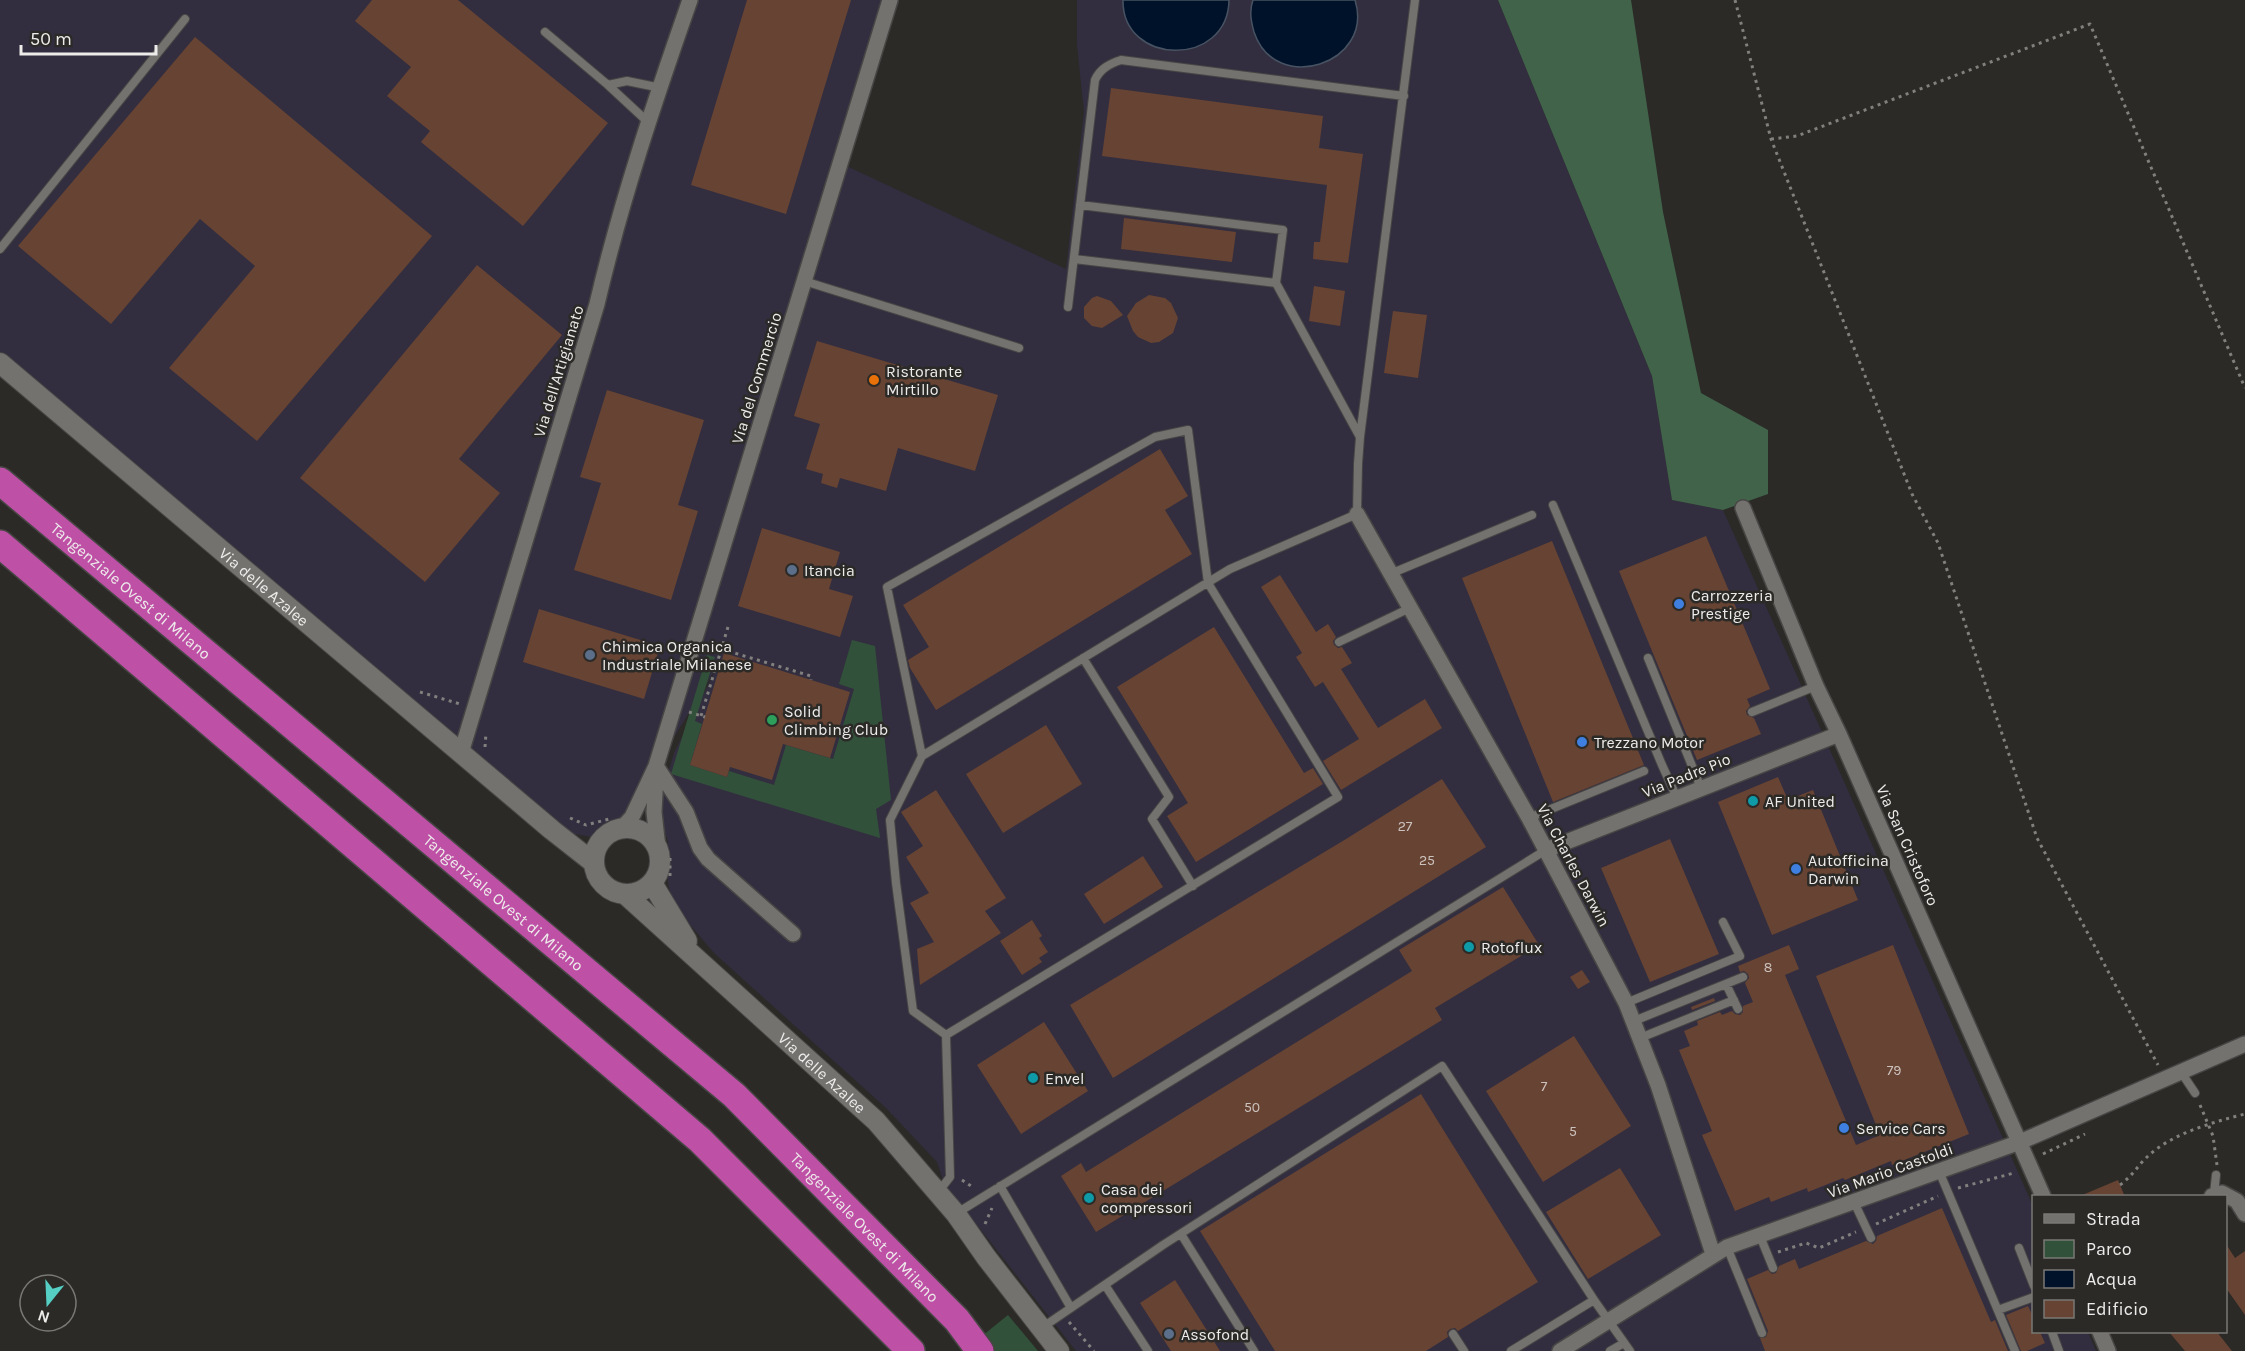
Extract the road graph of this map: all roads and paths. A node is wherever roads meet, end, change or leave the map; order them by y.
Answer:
1 (690, 0) edge
2 (890, 0) edge
3 (1415, 0) edge
4 (1735, 0) edge
5 (185, 19) dead end
6 (545, 32) dead end
7 (608, 85) junction
8 (661, 88) junction
9 (1404, 96) junction
10 (649, 123) junction
11 (1771, 139) junction
12 (1080, 205) junction
13 (0, 249) edge
14 (1074, 259) junction
15 (804, 281) junction
16 (1276, 283) junction
17 (1068, 307) dead end
18 (1019, 348) dead end
19 (0, 363) edge
20 (2245, 388) edge
21 (1360, 437) junction
22 (0, 482) edge
23 (1553, 505) dead end
24 (1743, 508) dead end
25 (1357, 514) junction
26 (1532, 515) dead end
27 (0, 544) edge
28 (1390, 574) junction
29 (1208, 583) junction
30 (1410, 608) junction
31 (728, 627) dead end
32 (1339, 642) dead end
33 (721, 649) junction
34 (1083, 658) junction
35 (1648, 658) dead end
36 (811, 680) dead end
37 (1816, 686) junction
38 (419, 692) dead end
39 (475, 708) junction
40 (688, 712) dead end
41 (1752, 712) dead end
42 (1839, 734) junction
43 (461, 753) junction
44 (487, 753) dead end
45 (922, 756) junction
46 (656, 766) junction
47 (1644, 771) dead end
48 (1701, 788) junction
49 (1677, 798) junction
50 (567, 817) dead end
51 (1529, 818) junction
52 (616, 823) junction
53 (663, 849) junction
54 (1546, 850) junction
55 (597, 854) junction
56 (661, 884) junction
57 (1193, 886) junction
58 (625, 894) junction
59 (1723, 922) dead end
60 (793, 934) dead end
61 (698, 958) junction
62 (1743, 977) dead end
63 (1726, 984) junction
64 (1734, 1000) junction
65 (1626, 1003) junction
66 (1738, 1009) dead end
67 (1634, 1021) junction
68 (946, 1035) junction
69 (1640, 1038) junction
70 (2245, 1044) edge
71 (2181, 1072) junction
72 (2165, 1078) junction
73 (2195, 1093) joint
74 (2245, 1114) edge
75 (2208, 1124) junction
76 (2086, 1133) dead end
77 (1323, 1142) junction
78 (2020, 1143) junction
79 (1329, 1151) dead end
80 (2041, 1159) dead end
81 (1939, 1172) junction
82 (950, 1173) junction
83 (2216, 1175) joint
84 (2018, 1182) dead end
85 (2120, 1185) dead end
86 (1000, 1186) junction
87 (938, 1192) junction
88 (1948, 1192) junction
89 (985, 1195) junction
90 (2042, 1195) edge
91 (2213, 1195) edge
92 (2227, 1195) edge
93 (1854, 1202) junction
94 (956, 1214) junction
95 (2245, 1214) edge
96 (1866, 1228) junction
97 (986, 1233) dead end
98 (1181, 1234) junction
99 (1760, 1236) junction
100 (1871, 1238) dead end
101 (2019, 1248) dead end
102 (1720, 1251) junction
103 (1768, 1256) junction
104 (1773, 1268) dead end
105 (2032, 1281) edge
106 (1105, 1285) junction
107 (2032, 1298) edge
108 (1594, 1300) junction
109 (1071, 1308) junction
110 (1998, 1310) junction
111 (1062, 1314) junction
112 (1608, 1320) junction
113 (1041, 1328) junction
114 (1762, 1333) dead end
115 (2052, 1333) edge
116 (2100, 1333) edge
117 (1453, 1334) dead end
118 (1624, 1343) junction
119 (911, 1351) edge
120 (980, 1351) edge
121 (1059, 1351) edge
122 (1094, 1351) edge
123 (1148, 1351) edge
124 (1254, 1351) edge
125 (1464, 1351) edge
126 (1511, 1351) edge
127 (1560, 1351) edge
128 (1610, 1351) edge
129 (1630, 1351) edge
130 (2015, 1351) edge
131 (2059, 1351) edge
132 (2108, 1351) edge

1 - 8 street, Via dell'Artigianato
2 - 15 street, Via del Commercio
3 - 9 lane
4 - 11 path
5 - 13 lane
6 - 7 lane
7 - 8 lane
7 - 10 lane
8 - 10 street, Via dell'Artigianato
9 - 12 lane
9 - 21 lane
10 - 39 street, Via dell'Artigianato
11 - 20 path
11 - 72 path
12 - 14 lane
12 - 16 lane
14 - 16 lane
14 - 17 lane
15 - 18 lane
15 - 46 street, Via del Commercio
16 - 21 lane
19 - 43 street, Via delle Azalee
21 - 25 lane
22 - 120 highway, Tangenziale Ovest di Milano
23 - 49 lane
24 - 37 street, Via San Cristoforo
25 - 28 street, Via Charles Darwin
25 - 29 lane
26 - 28 lane
27 - 119 highway
28 - 30 street, Via Charles Darwin
29 - 34 lane
29 - 45 lane
29 - 57 lane
30 - 32 lane
30 - 51 street, Via Charles Darwin
31 - 33 path
33 - 36 path
33 - 40 path
34 - 45 lane
34 - 57 lane
35 - 48 lane
37 - 41 lane
37 - 42 street, Via San Cristoforo
38 - 39 path
39 - 43 street, Via dell'Artigianato
39 - 44 path
42 - 48 street, Via Padre Pio
42 - 78 street, Via San Cristoforo
43 - 55 street, Via delle Azalee
45 - 68 lane
46 - 52 street, Via del Commercio
46 - 53 street, Via del Commercio
46 - 60 street
47 - 51 lane
48 - 49 street, Via Padre Pio
49 - 54 street, Via Padre Pio
50 - 52 path
51 - 54 street, Via Charles Darwin
52 - 53 street
52 - 55 street
53 - 56 street
53 - 56 path
54 - 65 street, Via Charles Darwin
54 - 86 lane
55 - 58 street
56 - 58 street
56 - 61 street, Via delle Azalee
57 - 68 lane
58 - 61 street, Via delle Azalee
59 - 65 lane
61 - 87 street, Via delle Azalee
62 - 63 lane
63 - 64 lane
63 - 67 lane
64 - 66 lane
64 - 69 lane
65 - 67 street, Via Charles Darwin
67 - 69 street, Via Charles Darwin
68 - 82 lane
69 - 102 street, Via Charles Darwin
70 - 71 street, Via Mario Castoldi
71 - 72 street, Via Mario Castoldi
71 - 73 lane
72 - 78 street, Via Mario Castoldi
73 - 75 path
74 - 75 path
75 - 83 path
75 - 85 path
76 - 80 path
77 - 79 lane
77 - 98 lane
77 - 108 lane
78 - 81 street, Via Mario Castoldi
78 - 90 street, Via San Cristoforo
81 - 88 lane
81 - 93 street, Via Mario Castoldi
82 - 87 lane
82 - 89 path
83 - 91 lane
84 - 88 path
86 - 89 lane
86 - 109 lane
87 - 94 street, Via delle Azalee
88 - 96 path
88 - 110 lane
89 - 94 lane
89 - 97 path
92 - 95 street
93 - 96 lane
93 - 99 street, Via Mario Castoldi
94 - 113 street, Via delle Azalee
96 - 100 lane
96 - 103 path
98 - 106 lane
98 - 124 lane
99 - 102 street, Via Mario Castoldi
99 - 103 lane
101 - 105 lane
102 - 112 street, Via Mario Castoldi
102 - 114 lane
103 - 104 lane
106 - 109 lane
106 - 123 lane
107 - 110 lane
108 - 112 lane
108 - 126 lane
109 - 111 lane
110 - 130 lane
111 - 113 lane
111 - 122 path
112 - 118 lane
112 - 127 street, Via Mario Castoldi
113 - 121 street, Via delle Azalee
115 - 131 lane
116 - 132 street
117 - 125 lane
118 - 128 lane
118 - 129 lane

